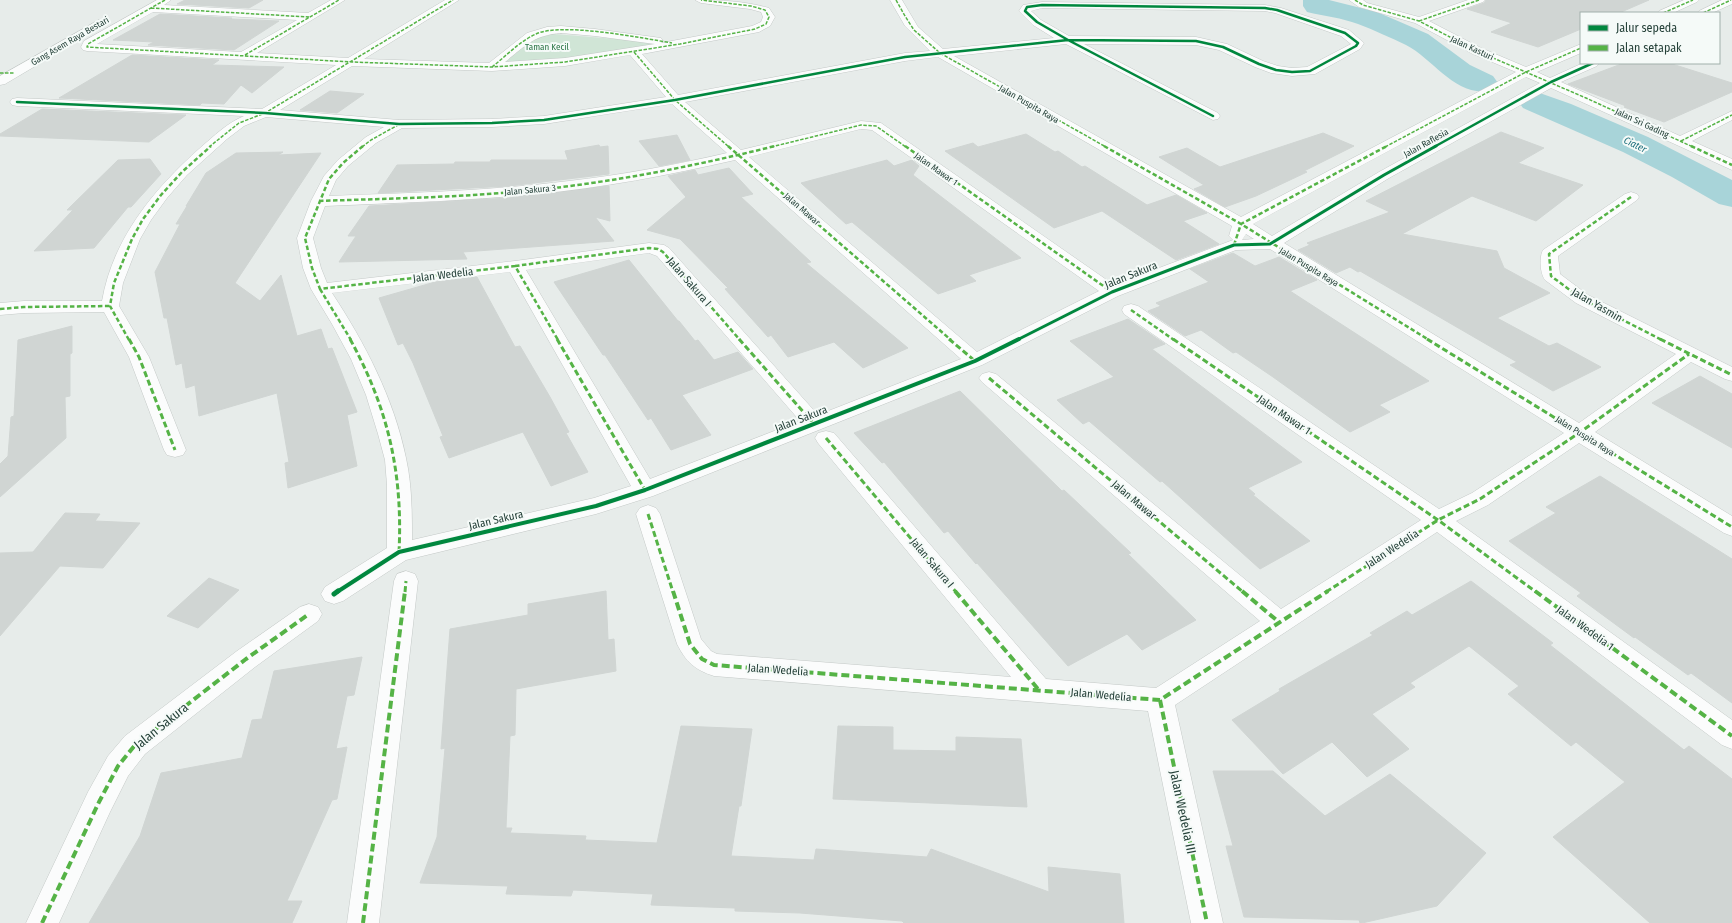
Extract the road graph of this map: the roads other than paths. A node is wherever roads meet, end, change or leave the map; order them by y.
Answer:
1 (165, 0) edge
2 (339, 0) edge
3 (453, 0) edge
4 (701, 0) edge
5 (896, 0) edge
6 (1355, 0) edge
7 (1478, 0) edge
8 (1693, 0) edge
9 (1731, 0) edge
10 (151, 8) junction
11 (1665, 12) edge
12 (1705, 12) edge
13 (309, 17) junction
14 (107, 19) dead end
15 (1419, 21) junction
16 (1070, 40) junction
17 (680, 44) junction
18 (1580, 48) edge
19 (634, 52) junction
20 (940, 54) junction
21 (245, 55) junction
22 (352, 62) junction
23 (1591, 64) edge
24 (492, 67) junction
25 (1526, 72) junction
26 (0, 73) edge
27 (14, 73) junction
28 (0, 81) edge
29 (1551, 82) junction
30 (675, 100) junction
31 (17, 102) dead end
32 (265, 113) junction
33 (1732, 115) edge
34 (1213, 116) dead end
35 (398, 124) junction
36 (1681, 141) junction
37 (739, 155) junction
38 (1732, 165) edge
39 (1631, 197) dead end
40 (319, 201) junction
41 (1240, 224) junction
42 (1270, 244) junction
43 (1234, 245) junction
44 (515, 266) junction
45 (320, 289) junction
46 (1112, 292) junction
47 (110, 306) junction
48 (0, 309) edge
49 (1131, 310) dead end
50 (1689, 354) junction
51 (982, 370) junction
52 (1732, 375) edge
53 (820, 431) junction
54 (1580, 433) junction
55 (175, 450) dead end
56 (646, 502) junction
57 (1438, 520) junction
58 (1732, 527) edge
59 (399, 552) junction
60 (406, 581) dead end
61 (334, 594) dead end
62 (309, 614) dead end
63 (1280, 623) junction
64 (1038, 689) junction
65 (1160, 700) junction
66 (1732, 736) edge
67 (42, 923) edge
68 (363, 923) edge
69 (1207, 923) edge

1 - 10 street
2 - 13 street
3 - 22 street
4 - 17 street
5 - 20 street, Jalan Puspita Raya
6 - 15 street, Jalan Kasturi
7 - 15 street
8 - 11 street
9 - 12 street
10 - 13 street
10 - 21 street
13 - 21 street
14 - 27 street, Gang Asem Raya Bestari
15 - 25 street, Jalan Kasturi
16 - 16 street
16 - 20 street
16 - 34 street
17 - 19 street
17 - 24 street
18 - 25 street, Jalan Raflesia
19 - 24 street
19 - 30 street, Jalan Mawar
20 - 30 street
20 - 41 street, Jalan Puspita Raya
21 - 22 street
22 - 24 street
22 - 32 street
23 - 29 street, Jalan Raflesia
25 - 29 street, Jalan Kasturi
25 - 41 street, Jalan Raflesia
26 - 27 street
27 - 28 street, Gang Asem Raya Bestari
29 - 36 street, Jalan Sri Gading
29 - 42 street, Jalan Raflesia
30 - 35 street
30 - 37 street, Jalan Mawar
31 - 32 street
32 - 35 street
32 - 47 street
33 - 36 street
35 - 40 street
36 - 38 street, Jalan Sri Gading
37 - 40 street, Jalan Sakura 3
37 - 46 street, Jalan Mawar 1
37 - 51 street, Jalan Mawar
39 - 50 street, Jalan Yasmin
40 - 45 street
41 - 42 street, Jalan Puspita Raya
41 - 43 street
42 - 43 street, Jalan Sakura
42 - 54 street, Jalan Puspita Raya
43 - 46 street, Jalan Sakura
44 - 45 street, Jalan Wedelia
44 - 53 street, Jalan Sakura I
44 - 56 street, Jalan Wedelia
45 - 59 street
46 - 51 street, Jalan Sakura
47 - 48 street
47 - 55 street
49 - 57 street, Jalan Mawar 1
50 - 52 street, Jalan Yasmin
50 - 54 street
51 - 53 street, Jalan Sakura
51 - 63 street, Jalan Mawar
53 - 56 street, Jalan Sakura
53 - 64 street, Jalan Sakura I
54 - 57 street, Jalan Wedelia
54 - 58 street, Jalan Puspita Raya
56 - 59 street, Jalan Sakura
56 - 64 street, Jalan Wedelia
57 - 63 street, Jalan Wedelia
57 - 66 street, Jalan Wedelia 1
59 - 61 street, Jalan Sakura
60 - 68 street
62 - 67 street, Jalan Sakura
63 - 65 street, Jalan Wedelia
64 - 65 street, Jalan Wedelia
65 - 69 street, Jalan Wedelia III

